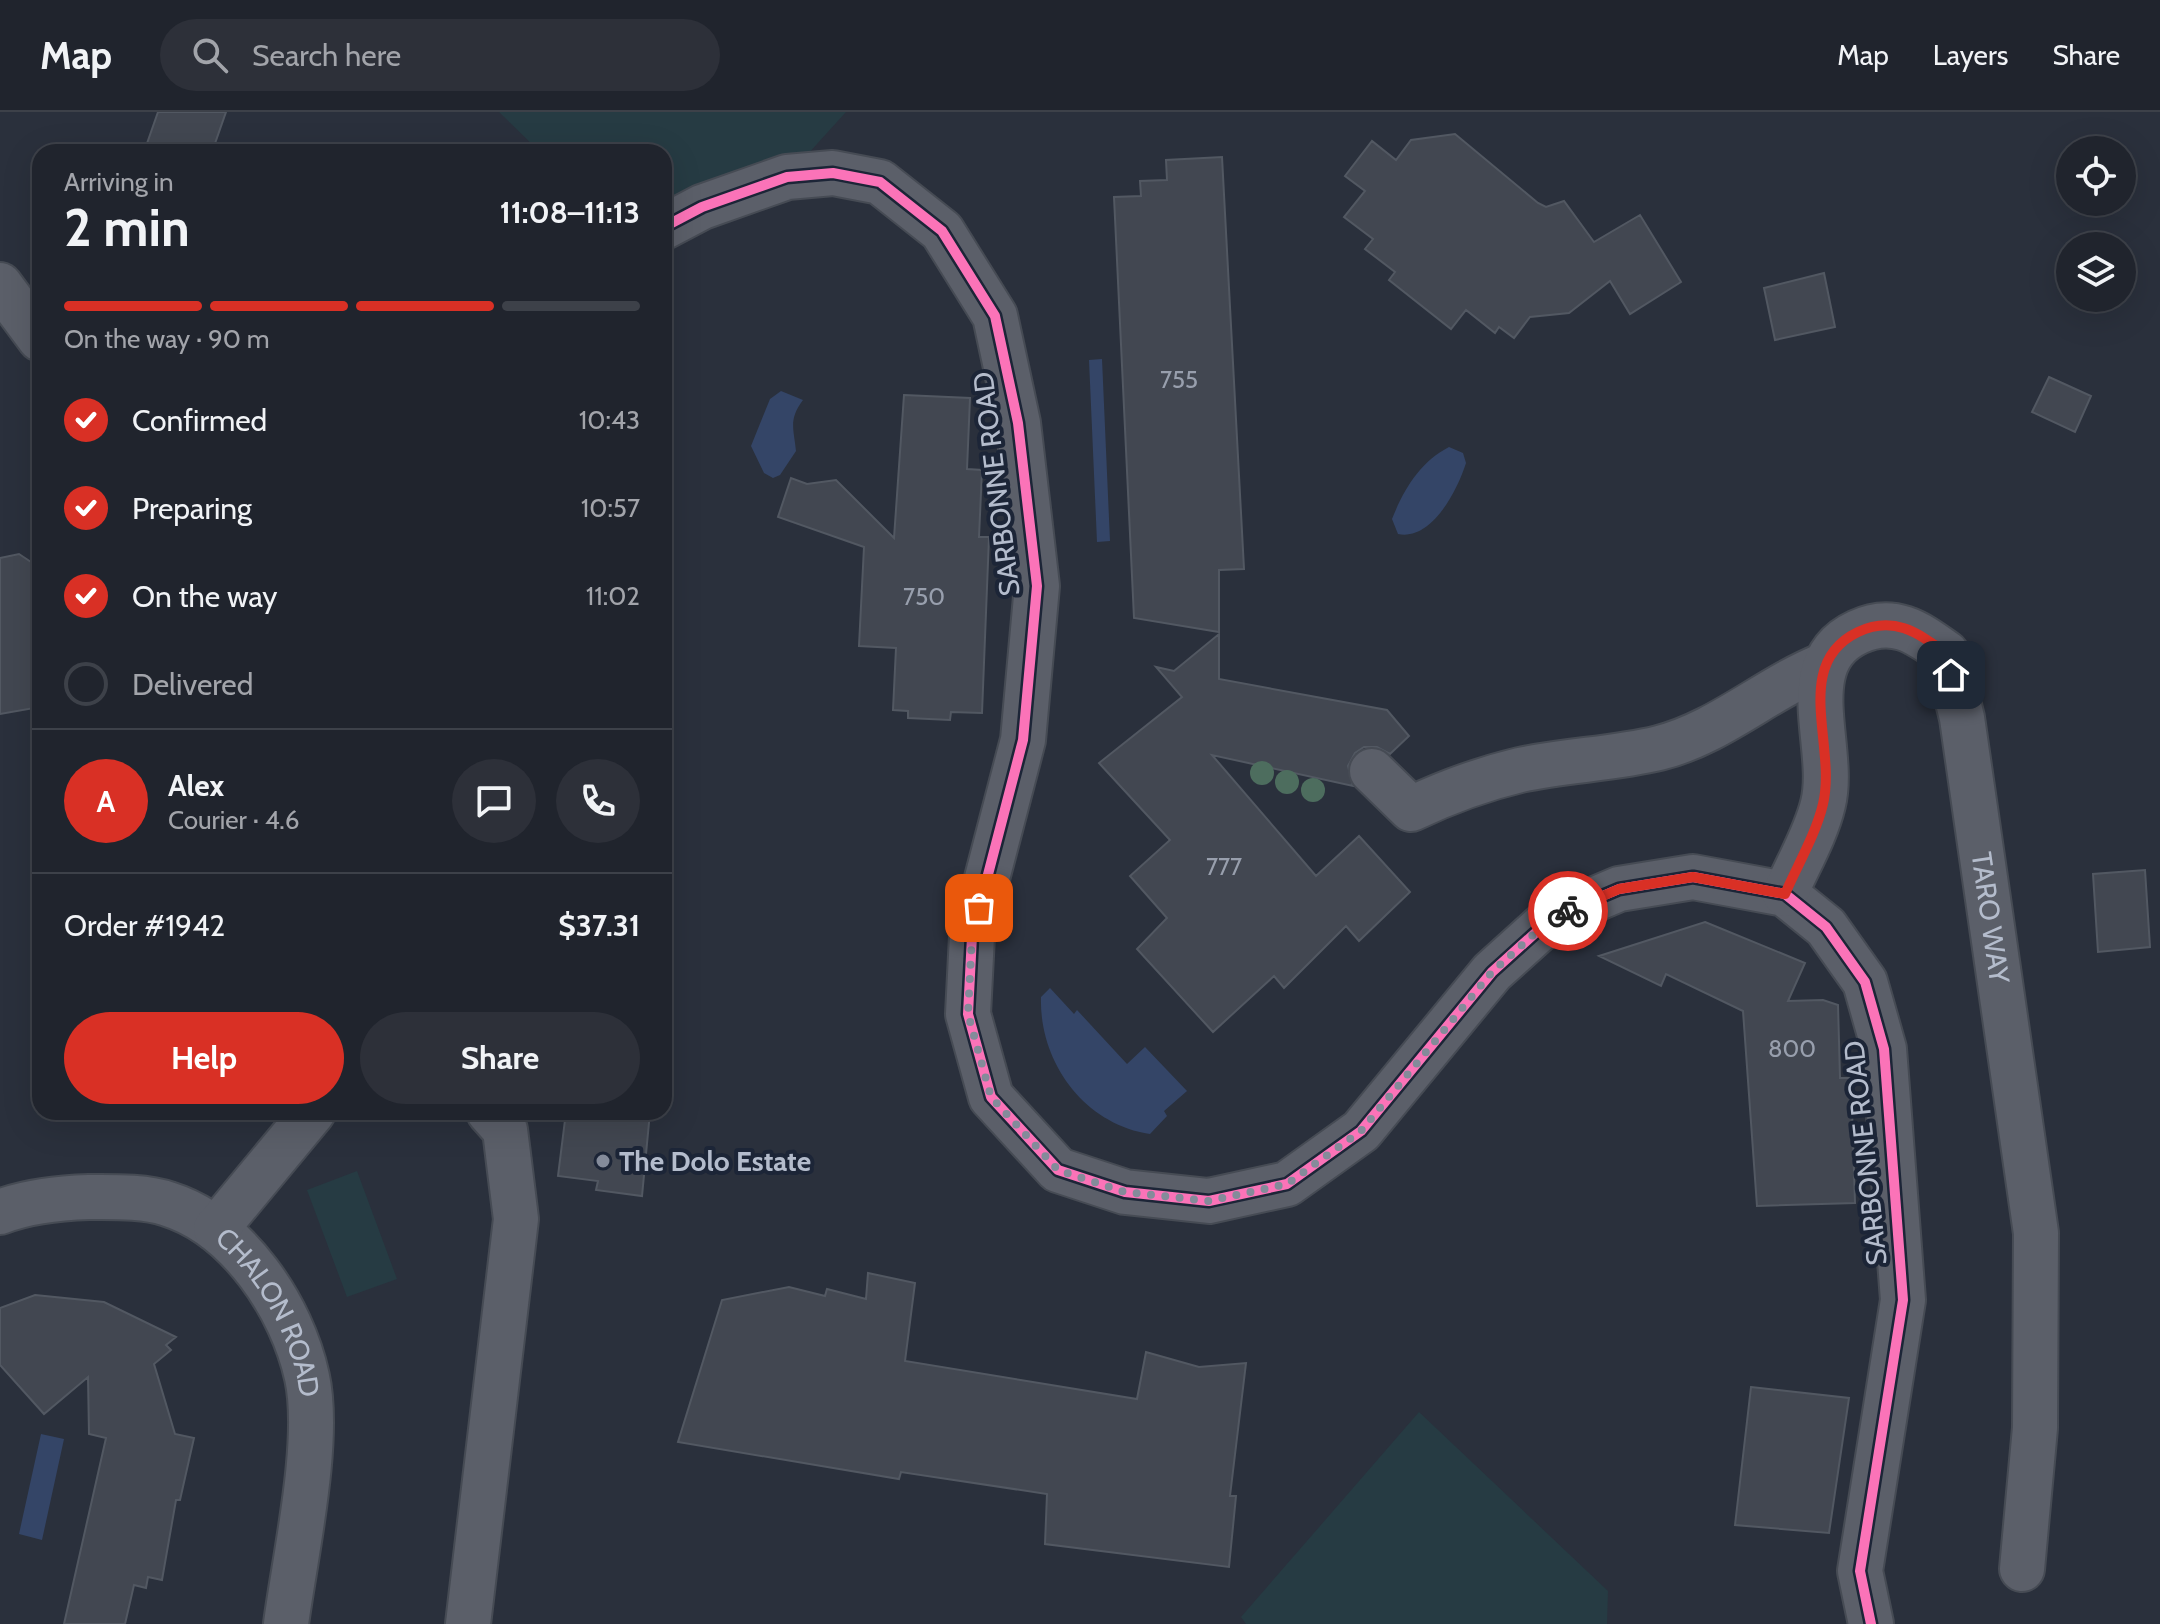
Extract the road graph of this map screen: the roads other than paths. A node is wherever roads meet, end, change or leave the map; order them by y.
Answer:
1 (672, 223) edge
2 (0, 285) edge
3 (32, 328) edge
4 (1822, 666) junction
5 (1372, 771) dead end
6 (1785, 894) junction
7 (306, 1120) edge
8 (496, 1120) edge
9 (0, 1212) edge
10 (216, 1229) junction
11 (2022, 1569) dead end
12 (286, 1624) edge
13 (468, 1624) edge
14 (1871, 1624) edge

1 - 6 street, SARBONNE ROAD
2 - 3 street
4 - 5 street
4 - 6 street
4 - 11 street, TARO WAY
6 - 14 street, SARBONNE ROAD
7 - 10 street
8 - 13 street
9 - 10 street, CHALON ROAD
10 - 12 street, CHALON ROAD

